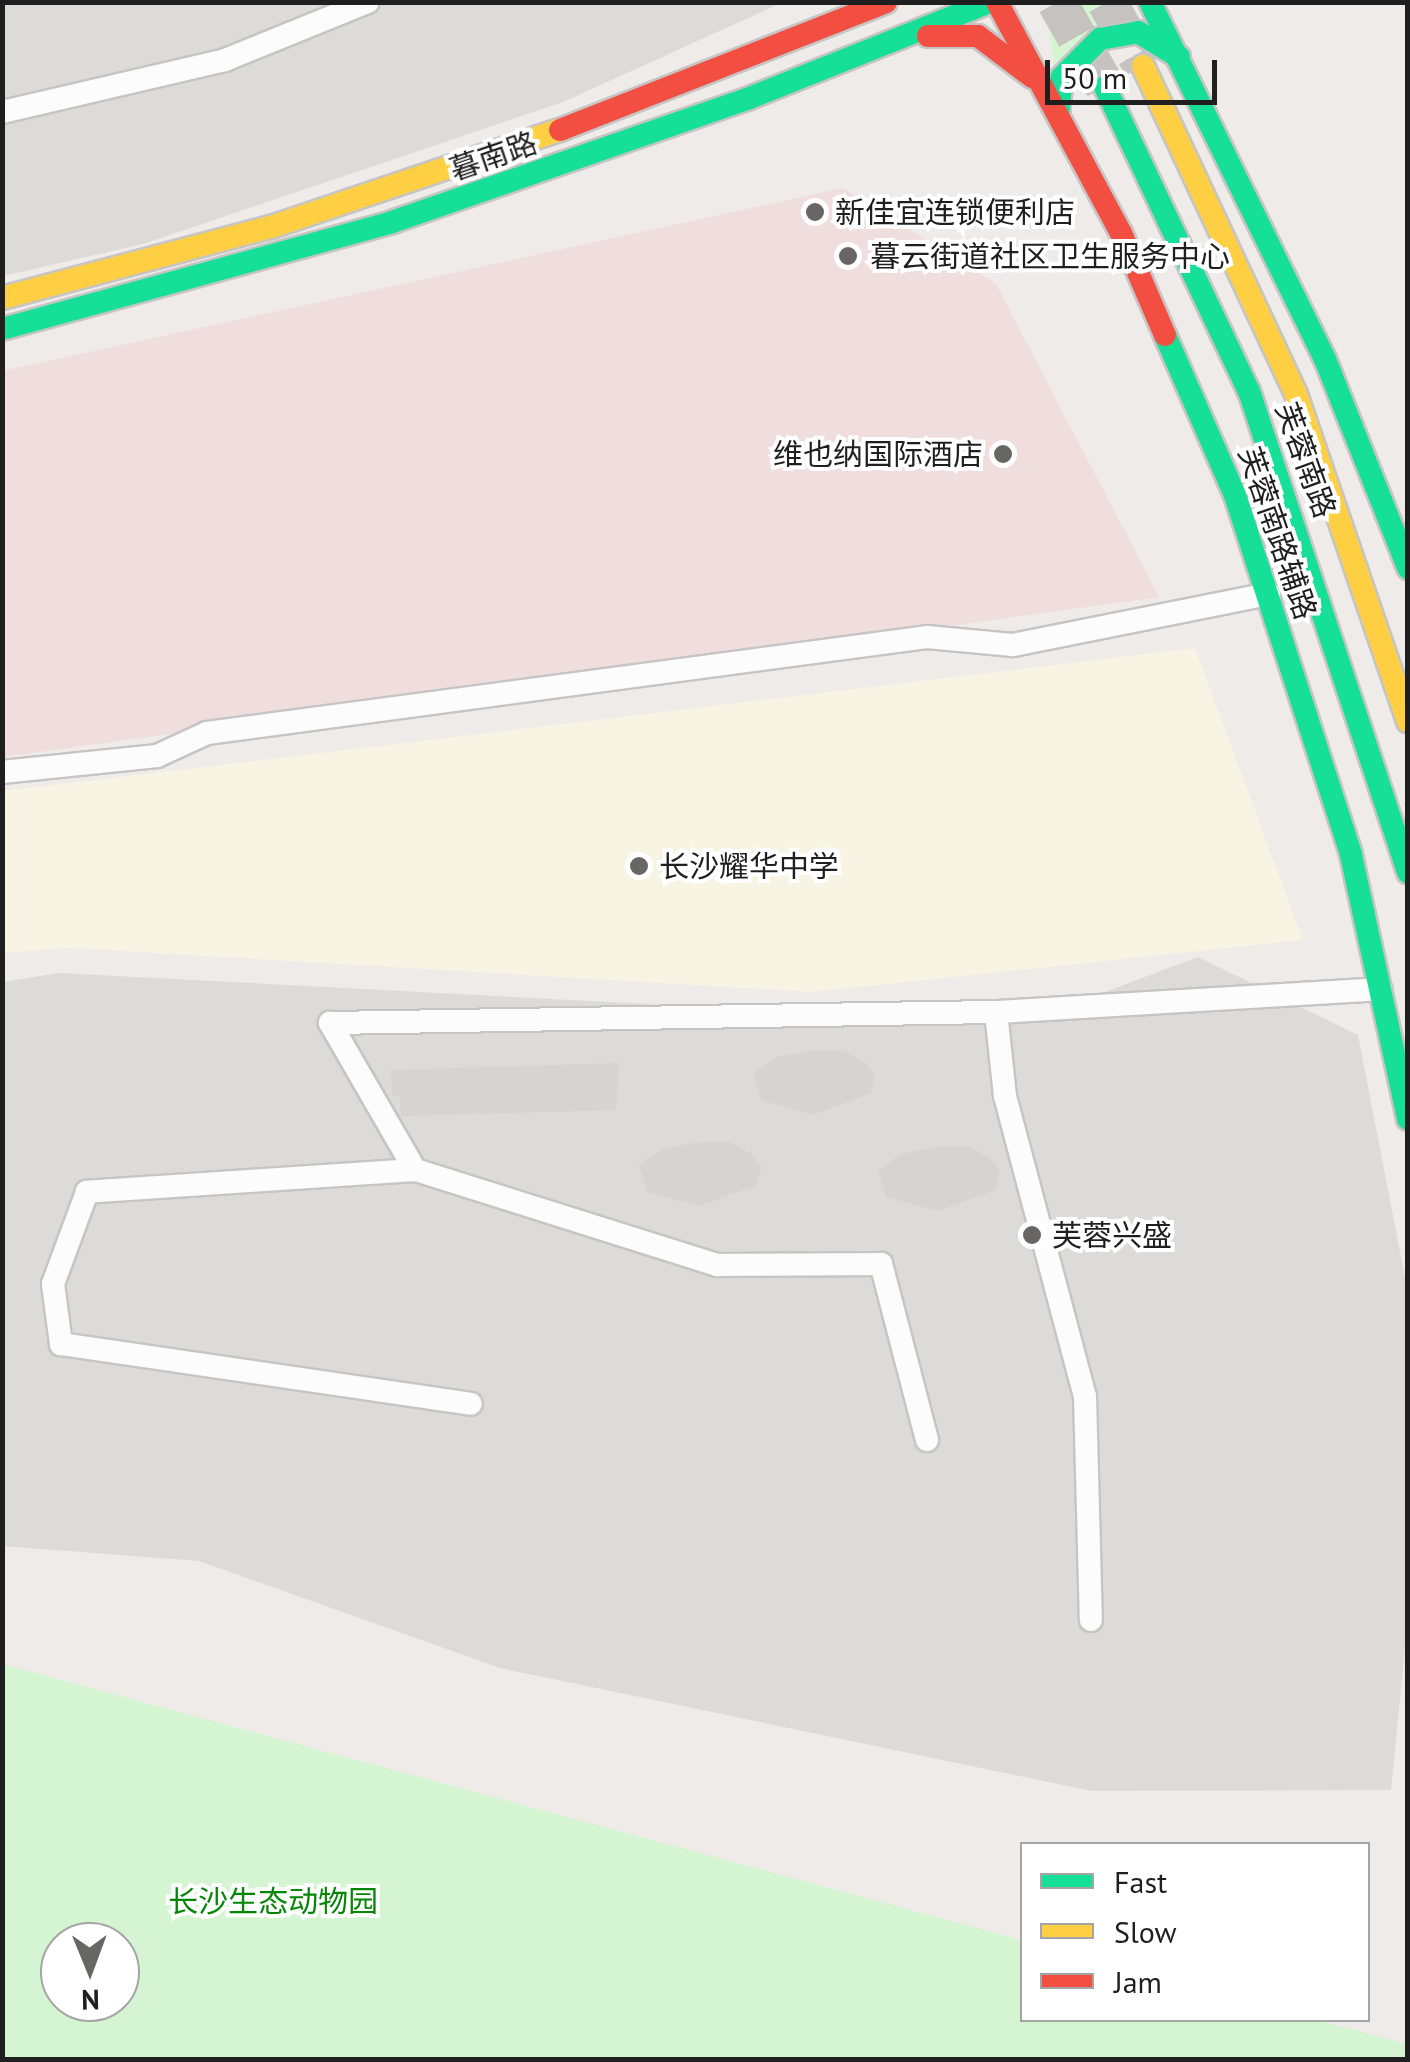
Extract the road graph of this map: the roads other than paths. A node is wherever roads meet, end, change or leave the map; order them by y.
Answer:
1 (368, 2) edge
2 (865, 2) edge
3 (886, 2) edge
4 (994, 2) edge
5 (1150, 2) edge
6 (1172, 2) edge
7 (829, 26) junction
8 (867, 51) junction
9 (1143, 66) tunnel mouth
10 (1185, 67) junction
11 (1105, 87) tunnel mouth
12 (1056, 110) junction
13 (2, 112) edge
14 (2, 298) edge
15 (2, 328) edge
16 (1408, 568) edge
17 (1269, 594) junction
18 (1408, 721) edge
19 (2, 772) edge
20 (1408, 872) edge
21 (1380, 988) junction
22 (996, 1012) junction
23 (1408, 1119) edge
24 (416, 1170) junction
25 (471, 1404) dead end
26 (927, 1440) dead end
27 (1091, 1620) dead end

1 - 13 street
2 - 7 main road
3 - 7 main road, 暮南路
4 - 8 main road, 暮南路
4 - 12 main road, 芙蓉南路辅路
5 - 10 main road
6 - 10 main road
7 - 14 main road, 暮南路
8 - 12 main road
8 - 15 main road, 暮南路
9 - 18 main road, 芙蓉南路
10 - 12 main road
10 - 16 main road
11 - 20 main road, 芙蓉南路
12 - 17 main road, 芙蓉南路辅路
17 - 19 street
17 - 21 main road, 芙蓉南路辅路
21 - 22 street
21 - 23 main road, 芙蓉南路辅路
22 - 24 street
22 - 27 street
24 - 25 street
24 - 26 street

